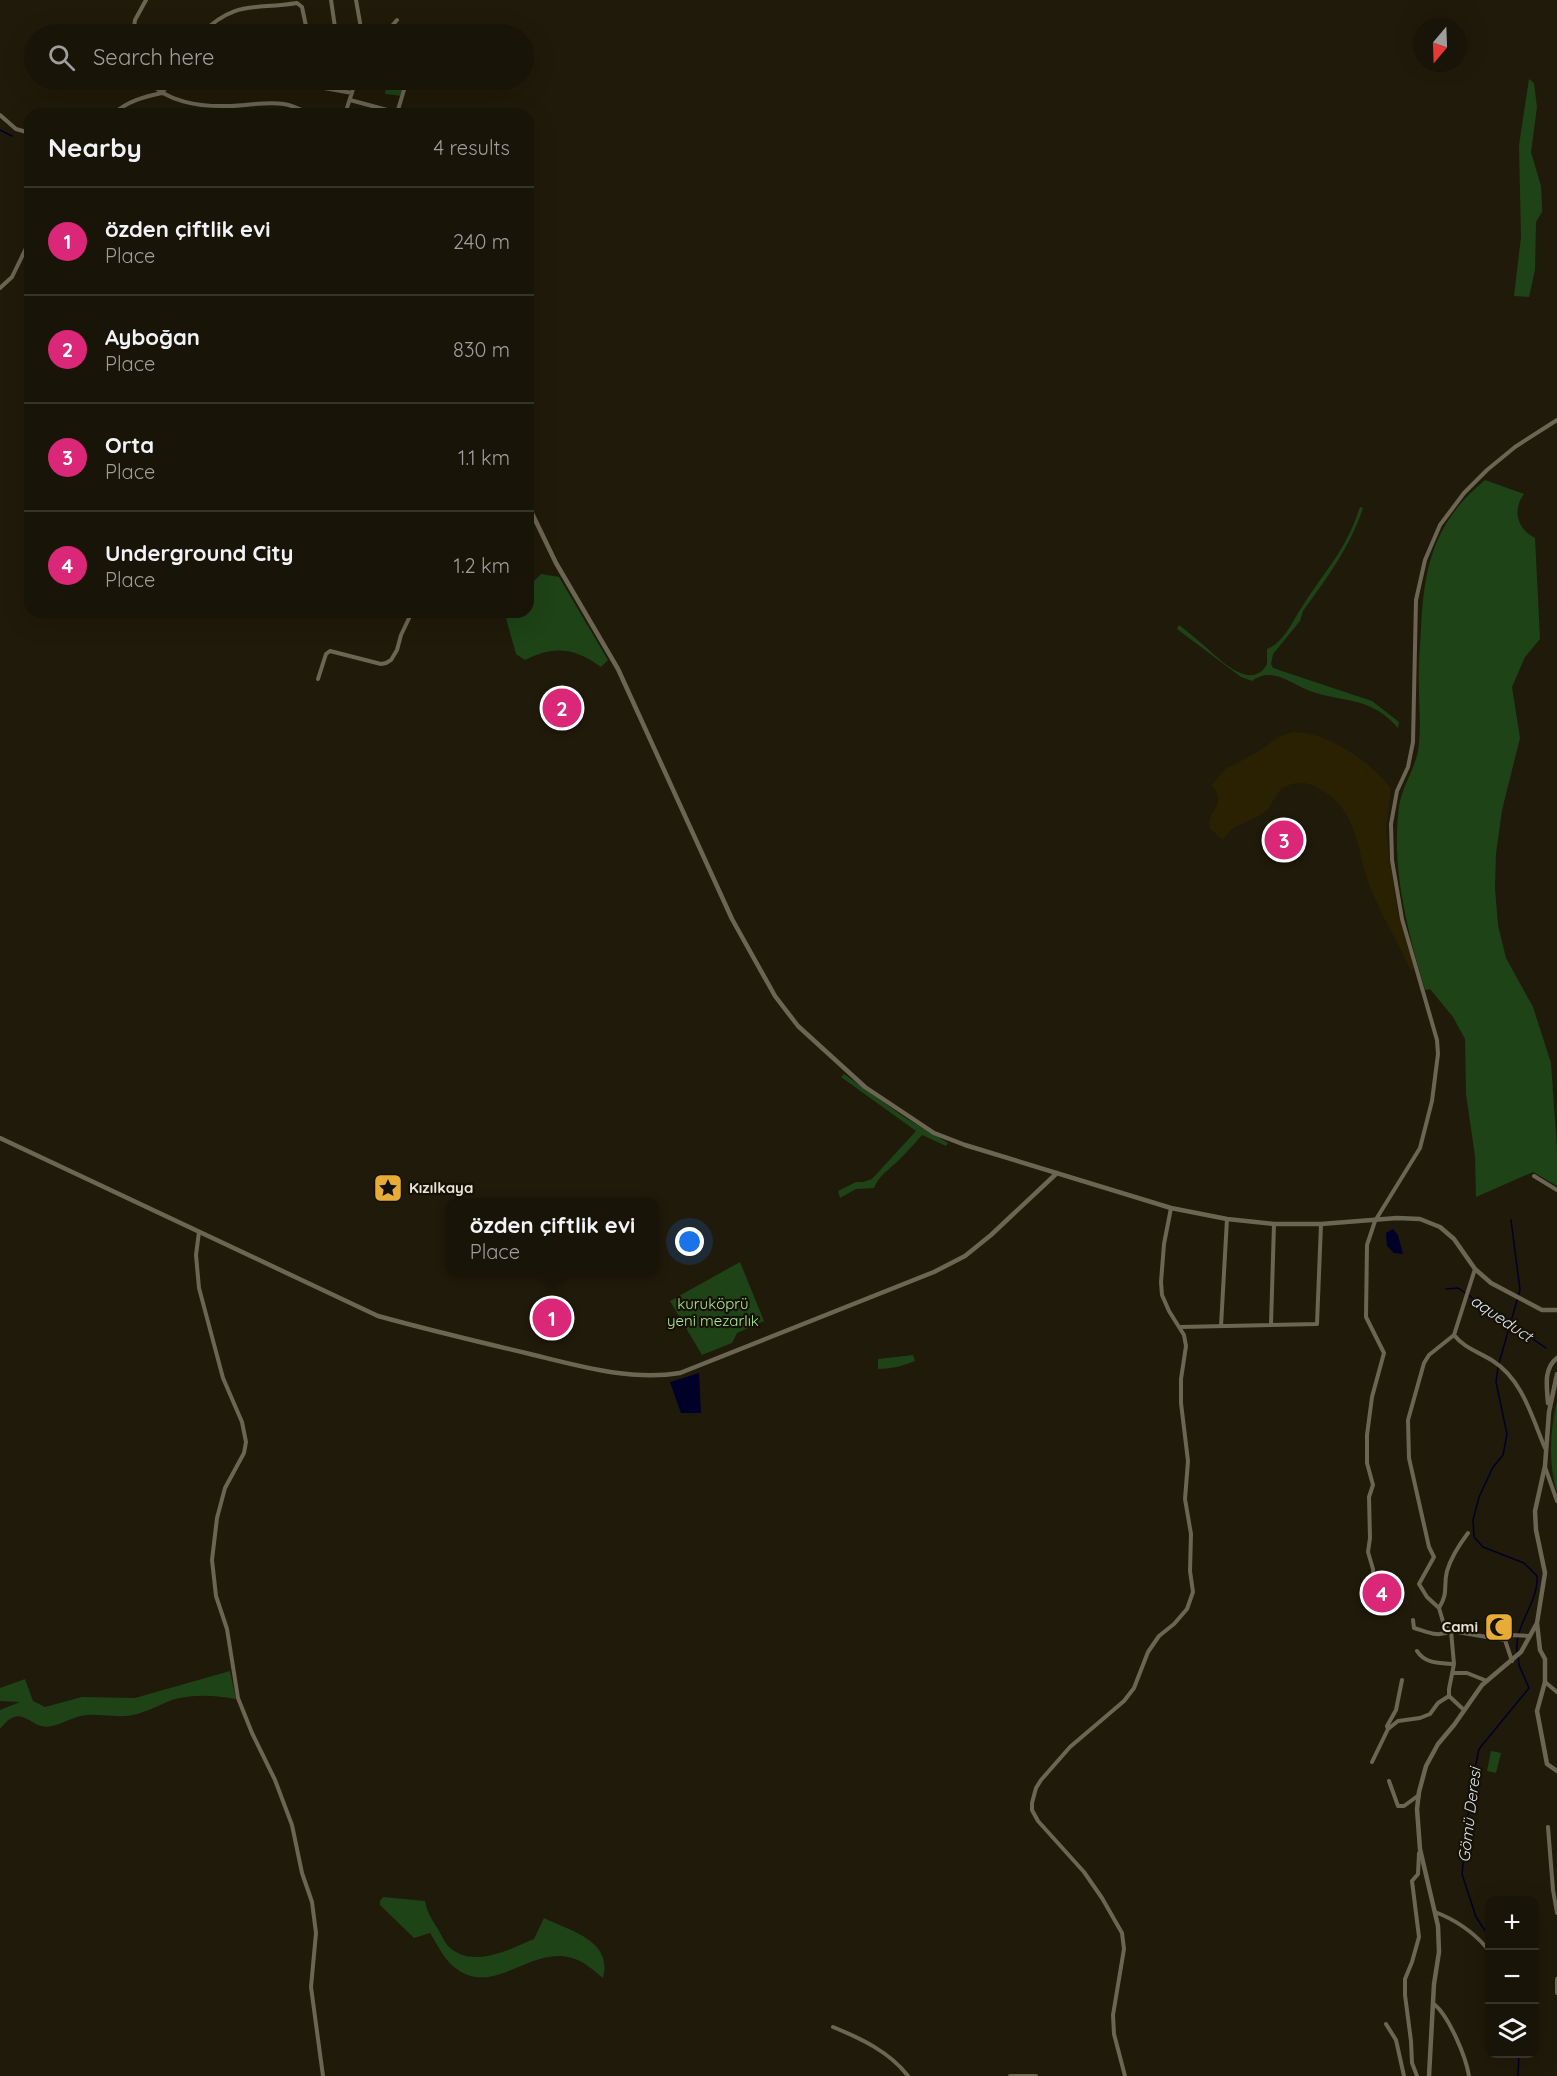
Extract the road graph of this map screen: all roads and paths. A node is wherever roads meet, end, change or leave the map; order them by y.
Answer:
1 (146, 0) edge
2 (305, 0) edge
3 (331, 0) edge
4 (356, 0) edge
5 (271, 3) edge
6 (301, 5) junction
7 (397, 20) dead end
8 (135, 24) edge
9 (211, 24) edge
10 (307, 24) edge
11 (335, 24) edge
12 (360, 24) edge
13 (394, 24) edge
14 (159, 90) edge
15 (164, 90) edge
16 (337, 90) edge
17 (353, 90) edge
18 (405, 90) edge
19 (162, 93) junction
20 (352, 93) junction
21 (350, 100) junction
22 (229, 106) junction
23 (122, 108) edge
24 (233, 108) edge
25 (296, 108) edge
26 (347, 108) edge
27 (380, 108) edge
28 (400, 108) edge
29 (0, 115) edge
30 (24, 131) edge
31 (24, 252) edge
32 (0, 288) edge
33 (1557, 420) edge
34 (534, 517) edge
35 (409, 618) edge
36 (318, 679) dead end
37 (0, 1138) edge
38 (1057, 1173) junction
39 (1534, 1176) dead end
40 (1557, 1190) edge
41 (1171, 1208) junction
42 (1227, 1219) junction
43 (1375, 1221) junction
44 (1274, 1224) junction
45 (1321, 1224) junction
46 (199, 1232) junction
47 (1475, 1269) junction
48 (1557, 1310) edge
49 (1271, 1324) junction
50 (1221, 1326) junction
51 (1179, 1327) junction
52 (1454, 1335) junction
53 (1557, 1358) edge
54 (1557, 1374) edge
55 (1549, 1412) junction
56 (1545, 1448) junction
57 (1545, 1466) junction
58 (1557, 1501) edge
59 (1468, 1533) dead end
60 (1374, 1587) dead end
61 (1439, 1608) junction
62 (1413, 1620) dead end
63 (1537, 1623) junction
64 (1451, 1632) junction
65 (1529, 1636) junction
66 (1505, 1640) junction
67 (1417, 1651) dead end
68 (1512, 1661) junction
69 (1454, 1664) junction
70 (1453, 1672) junction
71 (1402, 1680) dead end
72 (1487, 1681) junction
73 (1545, 1682) junction
74 (1557, 1692) edge
75 (1449, 1696) junction
76 (1464, 1710) junction
77 (1388, 1729) junction
78 (1372, 1762) dead end
79 (1557, 1771) edge
80 (1389, 1780) dead end
81 (1419, 1795) junction
82 (1548, 1827) dead end
83 (1420, 1850) junction
84 (1435, 1912) junction
85 (1557, 1913) edge
86 (1485, 1946) edge
87 (1557, 1979) edge
88 (1557, 1993) edge
89 (1434, 2004) junction
90 (1386, 2024) dead end
91 (833, 2027) dead end
92 (323, 2076) edge
93 (908, 2076) edge
94 (1010, 2076) edge
95 (1036, 2076) edge
96 (1125, 2076) edge
97 (1404, 2076) edge
98 (1417, 2076) edge
99 (1429, 2076) edge
100 (1469, 2076) edge

1 - 8 street
2 - 6 street
3 - 11 street
4 - 12 street
5 - 6 street
5 - 9 street
6 - 10 street
7 - 13 street
14 - 19 street
15 - 19 street
16 - 20 street
17 - 20 street
18 - 28 street
19 - 22 street
19 - 23 street
20 - 21 street
21 - 26 street
21 - 27 street
22 - 24 street
22 - 25 street
29 - 30 street
31 - 32 street
33 - 43 street
34 - 38 street
35 - 36 street
37 - 46 street
38 - 41 street
38 - 46 street
39 - 40 street
41 - 42 street
41 - 51 street
42 - 44 street
42 - 50 street
43 - 45 street
43 - 47 street
43 - 60 street
44 - 45 street
44 - 49 street
45 - 49 street
46 - 92 street
47 - 48 street
47 - 52 street
49 - 50 street
50 - 51 street
51 - 96 street
52 - 56 street
52 - 61 street
53 - 55 street
54 - 55 street
55 - 56 street
56 - 57 street
57 - 58 street
57 - 63 street
59 - 61 street
61 - 64 street
62 - 64 street
63 - 65 street
63 - 73 street
64 - 66 street
64 - 69 street
65 - 66 street
65 - 68 street
66 - 68 street
67 - 69 street
68 - 72 street
69 - 70 street
70 - 72 street
70 - 75 street
71 - 77 street
72 - 76 street
73 - 74 street
73 - 79 street
75 - 76 street
75 - 77 street
76 - 81 street
77 - 78 street
80 - 81 street
81 - 83 street
82 - 85 street
83 - 84 street
83 - 98 street
84 - 86 street
84 - 89 street
87 - 88 street
89 - 99 street
89 - 100 street
90 - 97 street
91 - 93 street
94 - 95 street

